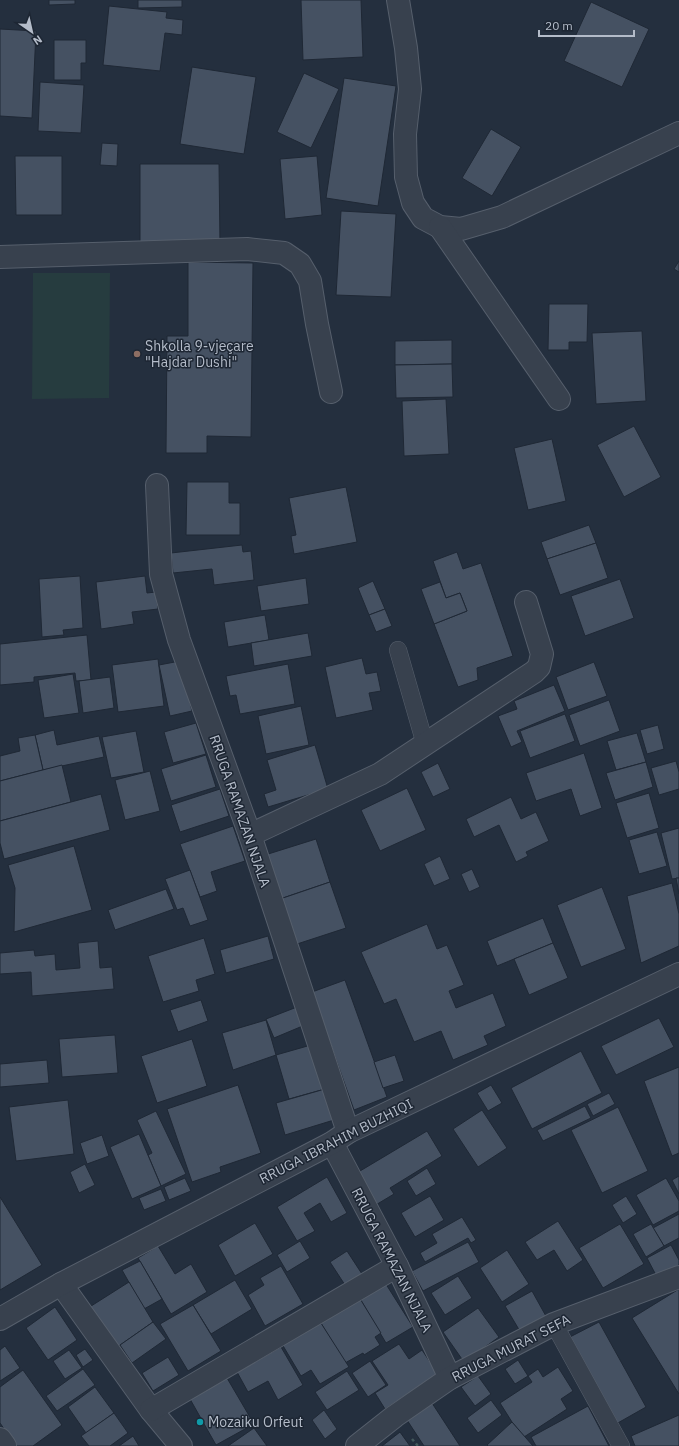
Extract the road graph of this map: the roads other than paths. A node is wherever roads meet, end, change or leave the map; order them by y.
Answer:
1 (398, 0) edge
2 (679, 133) edge
3 (440, 227) junction
4 (0, 257) edge
5 (331, 392) dead end
6 (559, 399) dead end
7 (157, 485) dead end
8 (526, 602) dead end
9 (398, 650) dead end
10 (425, 744) junction
11 (250, 835) junction
12 (679, 974) edge
13 (340, 1137) junction
14 (397, 1266) junction
15 (679, 1277) edge
16 (61, 1284) junction
17 (0, 1319) edge
18 (554, 1324) junction
19 (450, 1378) junction
20 (151, 1410) junction
21 (0, 1439) edge
22 (5, 1446) edge
23 (181, 1446) edge
24 (357, 1446) edge
25 (621, 1446) edge

1 - 3 street
2 - 3 street
3 - 6 street
4 - 5 street
7 - 11 street, RRUGA RAMAZAN NJALA
8 - 10 street
9 - 10 lane
10 - 11 street
11 - 13 street, RRUGA RAMAZAN NJALA
12 - 13 street, RRUGA IBRAHIM BUZHIQI
13 - 14 street, RRUGA RAMAZAN NJALA
13 - 16 street, RRUGA IBRAHIM BUZHIQI
14 - 19 street, RRUGA RAMAZAN NJALA
14 - 20 street
15 - 18 street, RRUGA MURAT SEFA
16 - 17 street, RRUGA IBRAHIM BUZHIQI
16 - 20 street
18 - 19 street, RRUGA MURAT SEFA
18 - 25 lane
19 - 24 street, RRUGA MURAT SEFA
20 - 23 street
21 - 22 street

